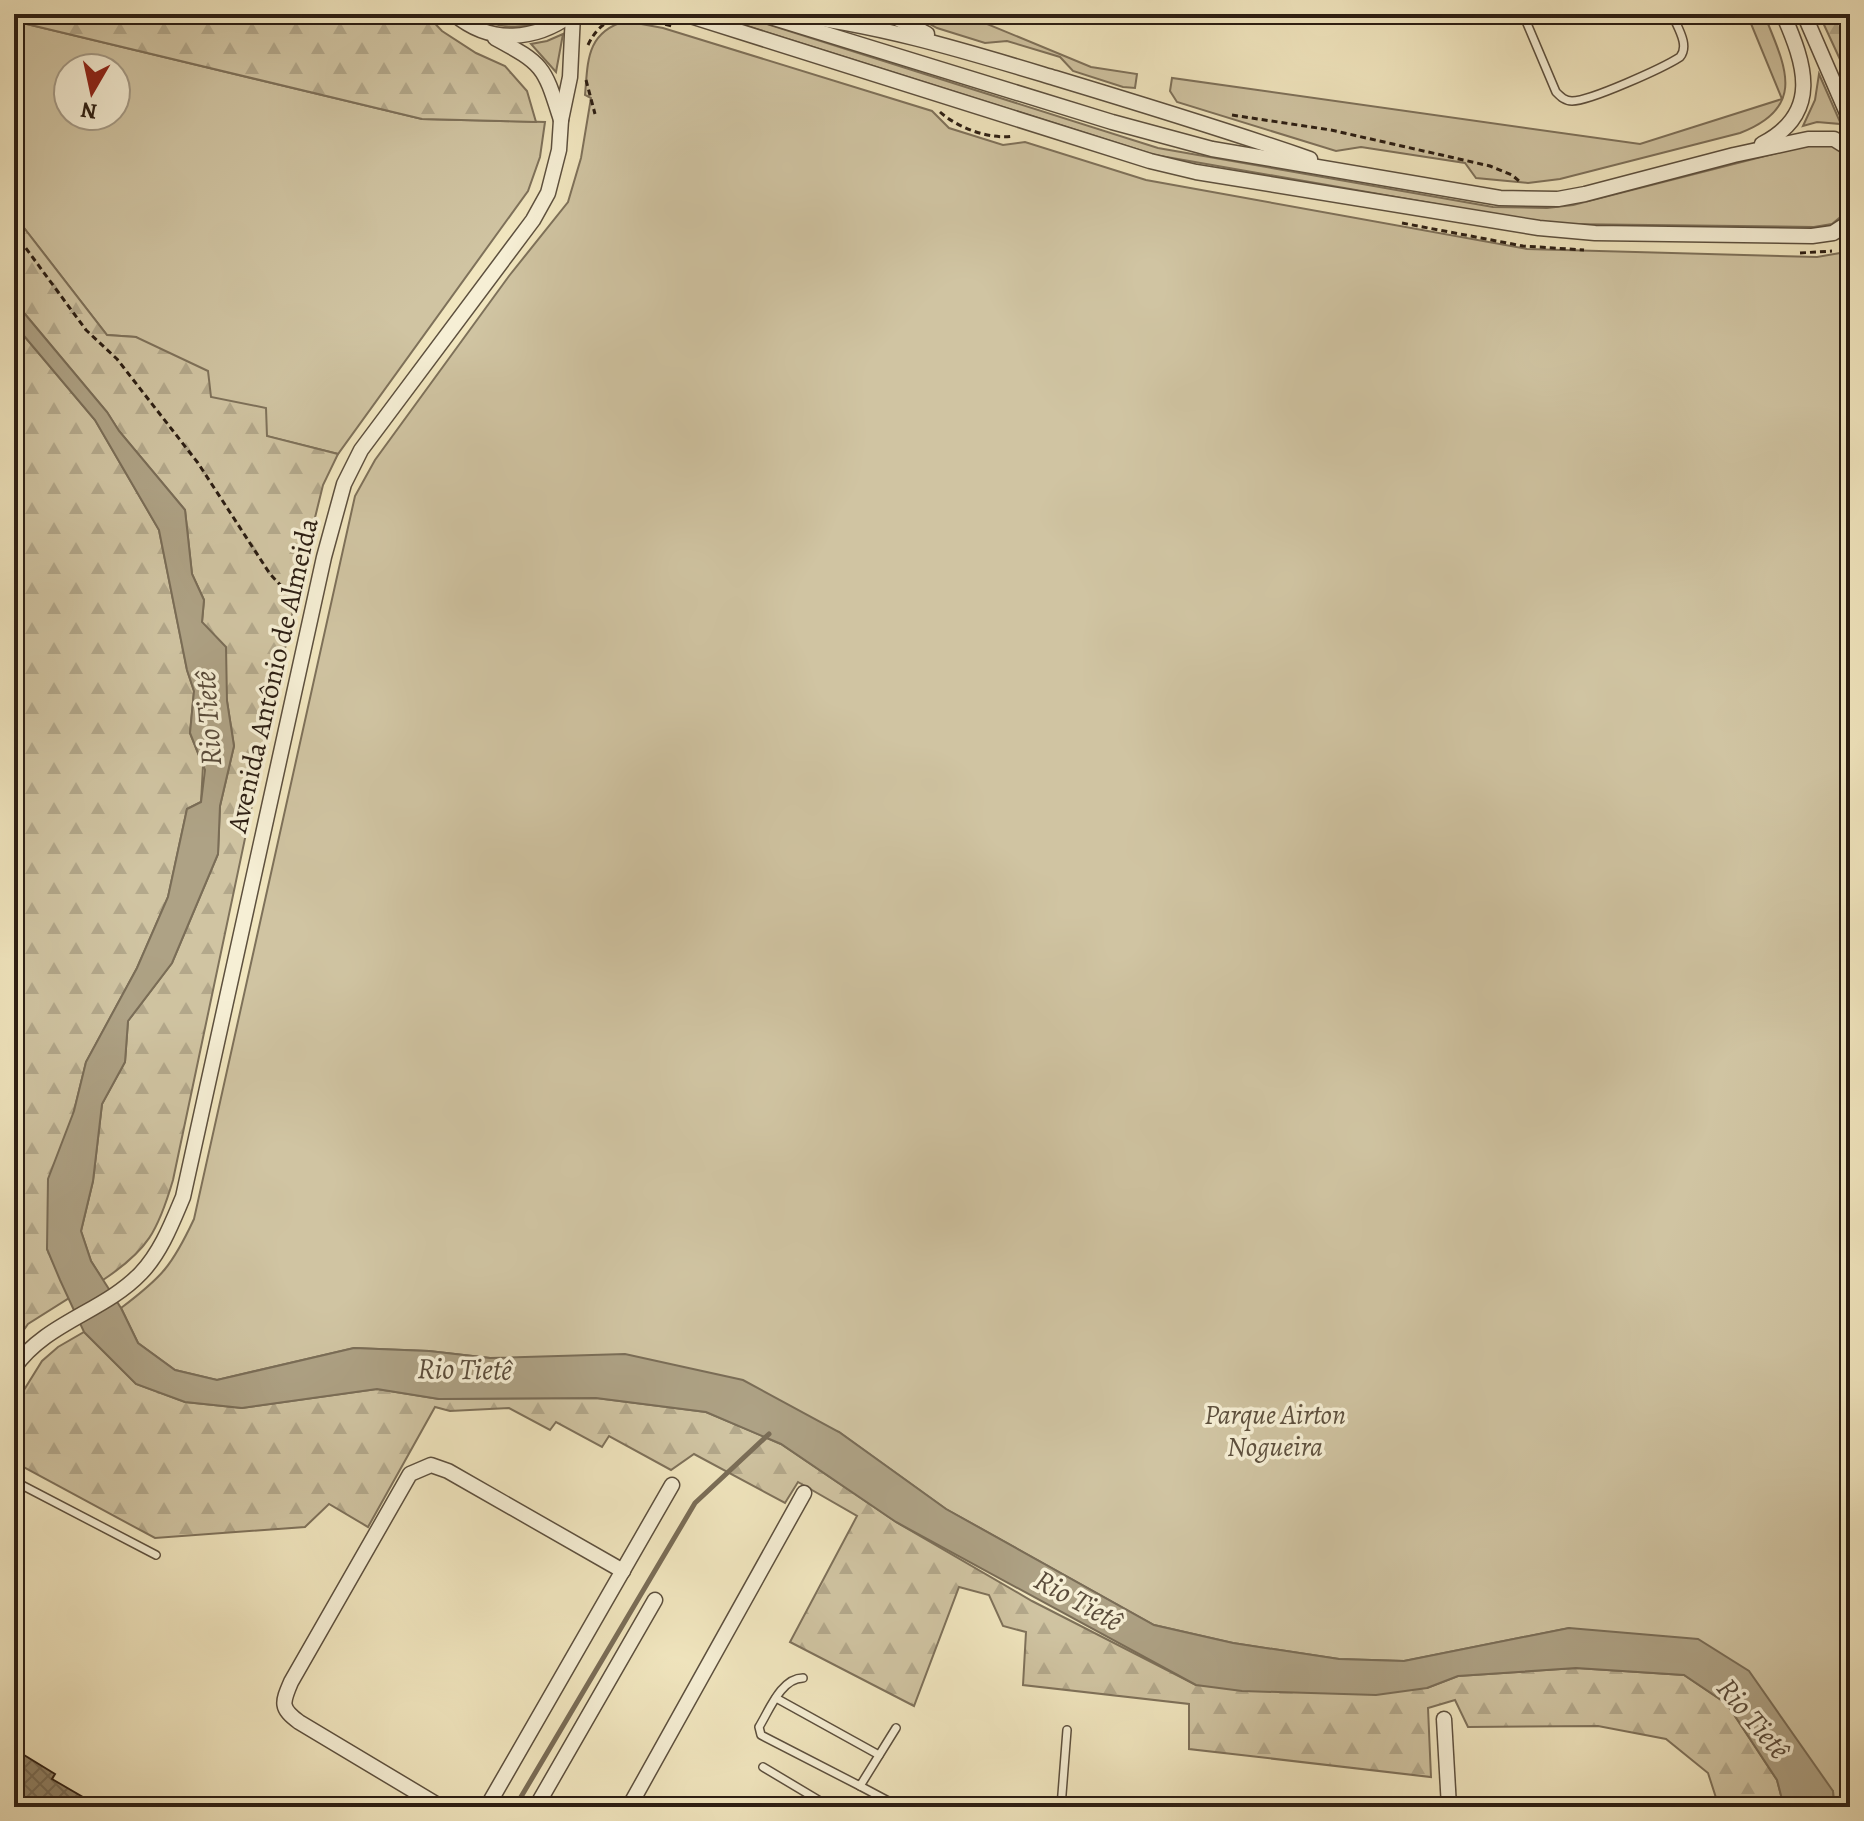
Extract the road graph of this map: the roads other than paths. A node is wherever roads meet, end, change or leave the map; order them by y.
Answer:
1 (454, 14) edge
2 (573, 14) edge
3 (684, 14) edge
4 (761, 14) edge
5 (780, 14) edge
6 (831, 14) edge
7 (889, 14) edge
8 (1523, 14) edge
9 (1672, 14) edge
10 (1783, 14) edge
11 (1804, 14) edge
12 (815, 18) junction
13 (488, 34) junction
14 (960, 50) junction
15 (561, 120) junction
16 (1850, 120) edge
17 (1850, 149) edge
18 (1734, 155) junction
19 (1356, 175) junction
20 (1850, 222) edge
21 (14, 1368) edge
22 (14, 1481) edge
23 (672, 1485) dead end
24 (804, 1493) dead end
25 (156, 1555) dead end
26 (623, 1571) junction
27 (655, 1600) dead end
28 (803, 1678) dead end
29 (776, 1698) junction
30 (1444, 1719) dead end
31 (896, 1728) dead end
32 (1067, 1730) dead end
33 (879, 1755) junction
34 (763, 1767) dead end
35 (860, 1786) junction
36 (441, 1807) edge
37 (487, 1807) edge
38 (536, 1807) edge
39 (629, 1807) edge
40 (830, 1807) edge
41 (889, 1807) edge
42 (1061, 1807) edge
43 (1449, 1807) edge

1 - 13 street, Avenida Antônio de Almeida
2 - 13 street, Avenida Antônio de Almeida
2 - 15 street, Avenida Antônio de Almeida
3 - 20 street
4 - 19 street
5 - 12 street
6 - 12 street
7 - 14 street
8 - 9 lane
10 - 18 street
11 - 16 street
12 - 14 street
13 - 15 street, Avenida Antônio de Almeida
14 - 19 street
15 - 21 street, Avenida Antônio de Almeida
17 - 18 street
18 - 19 street
22 - 25 lane
23 - 26 street
24 - 39 street
26 - 36 street
26 - 37 street
27 - 38 street
28 - 29 lane
29 - 33 lane
29 - 35 lane
30 - 43 street
31 - 33 lane
32 - 42 lane
33 - 35 lane
34 - 40 lane
35 - 41 lane

